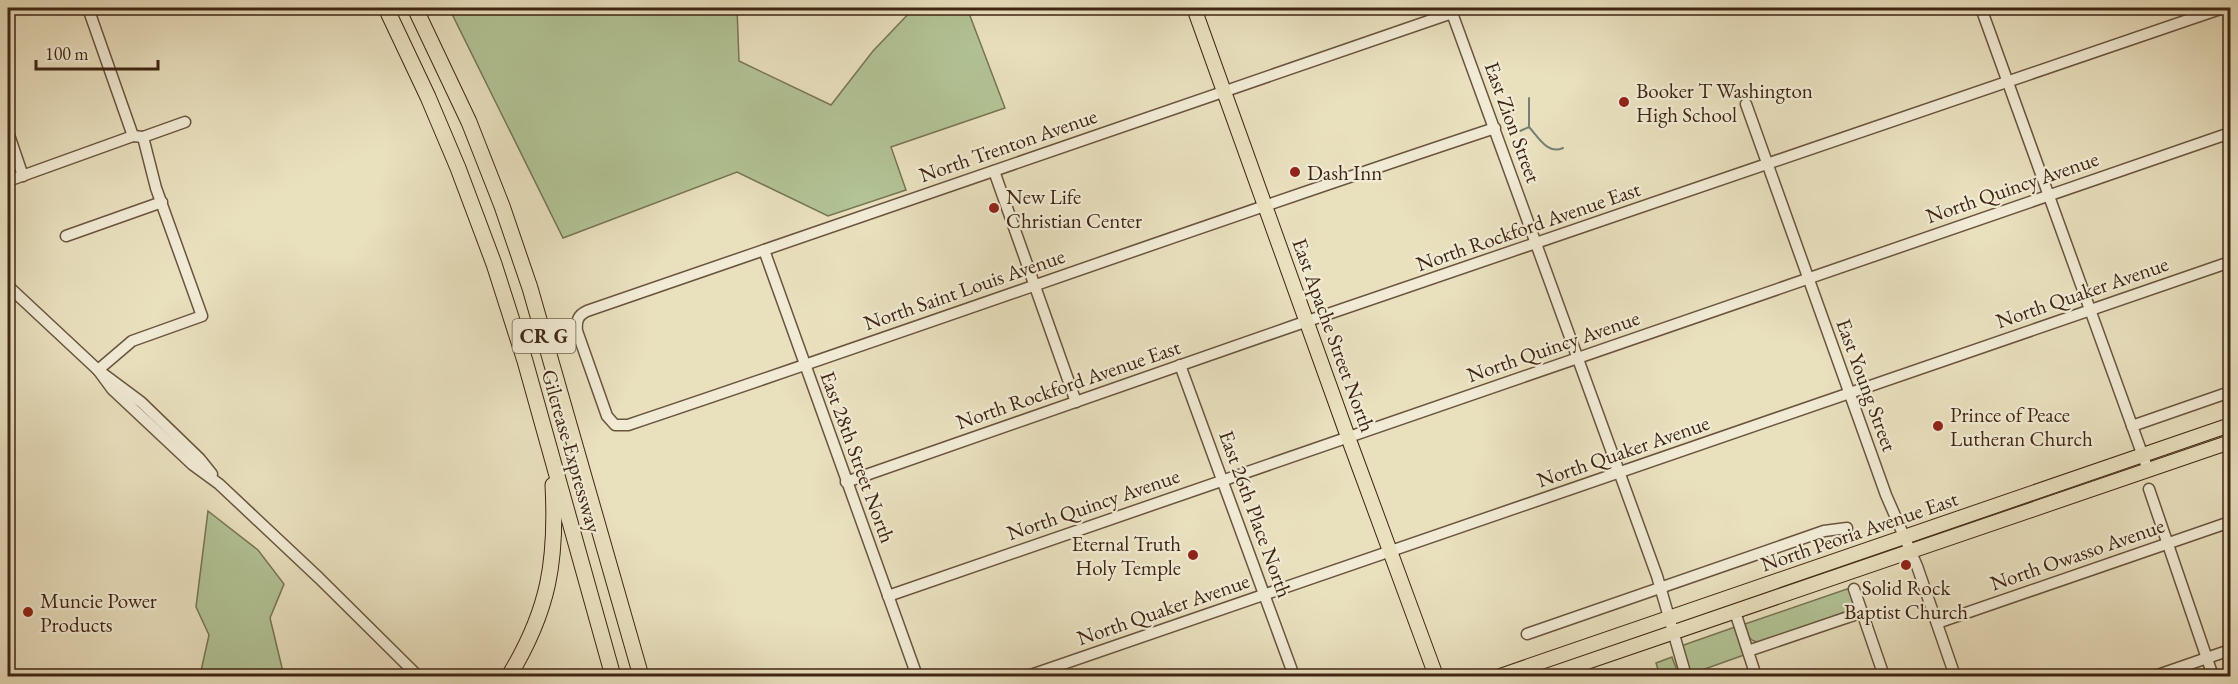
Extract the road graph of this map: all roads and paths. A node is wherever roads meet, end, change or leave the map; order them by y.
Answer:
1 (88, 8) edge
2 (386, 8) edge
3 (415, 8) edge
4 (1194, 8) edge
5 (1981, 8) edge
6 (2223, 8) edge
7 (1452, 13) joint
8 (2008, 81) junction
9 (1224, 91) junction
10 (1746, 104) dead end
11 (184, 122) dead end
12 (1495, 128) junction
13 (8, 132) edge
14 (2230, 133) edge
15 (138, 136) junction
16 (1767, 164) junction
17 (994, 171) junction
18 (23, 176) junction
19 (8, 181) edge
20 (2049, 194) junction
21 (162, 202) junction
22 (1265, 204) junction
23 (66, 236) dead end
24 (1537, 244) junction
25 (764, 250) junction
26 (2230, 262) edge
27 (1809, 278) junction
28 (1035, 285) junction
29 (8, 286) edge
30 (2090, 309) junction
31 (1307, 322) junction
32 (1578, 358) junction
33 (1180, 365) junction
34 (804, 366) junction
35 (98, 370) junction
36 (2230, 392) edge
37 (1849, 393) junction
38 (1076, 402) junction
39 (615, 425) joint
40 (2230, 425) edge
41 (2132, 426) junction
42 (1348, 437) junction
43 (2230, 441) edge
44 (551, 455) junction
45 (2142, 455) junction
46 (2148, 470) junction
47 (1619, 473) junction
48 (1223, 480) junction
49 (846, 482) junction
50 (2149, 489) dead end
51 (2230, 522) edge
52 (1847, 528) dead end
53 (1905, 537) junction
54 (2168, 544) junction
55 (1391, 551) junction
56 (1911, 551) junction
57 (1660, 588) junction
58 (1854, 589) dead end
59 (1264, 594) junction
60 (888, 596) junction
61 (1735, 612) junction
62 (1863, 612) junction
63 (1668, 619) junction
64 (1937, 623) junction
65 (1527, 634) dead end
66 (1672, 634) junction
67 (2230, 650) edge
68 (1748, 651) junction
69 (2206, 659) junction
70 (418, 676) edge
71 (509, 676) edge
72 (613, 676) edge
73 (641, 676) edge
74 (917, 676) edge
75 (1028, 676) edge
76 (1294, 676) edge
77 (1436, 676) edge
78 (1500, 676) edge
79 (1546, 676) edge
80 (1686, 676) edge
81 (1756, 676) edge
82 (1884, 676) edge
83 (1955, 676) edge
84 (2155, 676) edge
85 (2213, 676) edge

1 - 15 street
2 - 44 highway, Gilcrease Expressway / CR G
3 - 73 highway, Gilcrease Expressway / CR G
4 - 9 main road, East Apache Street North
5 - 8 street
6 - 8 street, North Rockford Avenue East
7 - 9 street, North Trenton Avenue
7 - 12 street, East Zion Street
8 - 16 street, North Rockford Avenue East
8 - 20 street
9 - 17 street, North Trenton Avenue
9 - 22 main road, East Apache Street North
10 - 16 street, East Young Street
11 - 15 street
12 - 22 street, North Saint Louis Avenue
12 - 24 street, East Zion Street
13 - 18 street
14 - 20 street, North Quincy Avenue
15 - 18 street
15 - 21 street
16 - 24 street, North Rockford Avenue East
16 - 27 street, East Young Street
17 - 25 street, North Trenton Avenue
17 - 28 street
18 - 19 street
20 - 27 street, North Quincy Avenue
20 - 30 street
21 - 23 street
21 - 35 street
22 - 28 street, North Saint Louis Avenue
22 - 31 main road, East Apache Street North
24 - 31 street, North Rockford Avenue East
24 - 32 street, East Zion Street
25 - 34 street, East 28th Street North
25 - 39 street, North Trenton Avenue
26 - 30 street, North Quaker Avenue
27 - 32 street, North Quincy Avenue
27 - 37 street, East Young Street
28 - 34 street, North Saint Louis Avenue
28 - 38 street
29 - 35 street
30 - 37 street, North Quaker Avenue
30 - 41 street
31 - 33 street, North Rockford Avenue East
31 - 42 main road, East Apache Street North
32 - 42 street, North Quincy Avenue
32 - 47 street, East Zion Street
33 - 38 street, North Rockford Avenue East
33 - 48 street, East 26th Place North
34 - 39 street, North Saint Louis Avenue
34 - 49 street, East 28th Street North
35 - 70 street
36 - 41 street
37 - 47 street, North Quaker Avenue
37 - 53 street, East Young Street
38 - 49 street, North Rockford Avenue East
40 - 45 main road, North Peoria Avenue East
41 - 45 street
42 - 48 street, North Quincy Avenue
42 - 55 main road, East Apache Street North
43 - 46 main road, North Peoria Avenue East
44 - 71 highway
44 - 72 highway, Gilcrease Expressway / CR G
45 - 46 street
45 - 53 main road, North Peoria Avenue East
46 - 56 main road, North Peoria Avenue East
47 - 55 street, North Quaker Avenue
47 - 57 street, East Zion Street
48 - 59 street, East 26th Place North
48 - 60 street, North Quincy Avenue
49 - 60 street, East 28th Street North
50 - 54 street
51 - 54 street, North Owasso Avenue
52 - 57 street, North Peoria Avenue East
53 - 56 street, East Young Street
53 - 63 main road, North Peoria Avenue East
54 - 64 street, North Owasso Avenue
54 - 69 street
55 - 59 street, North Quaker Avenue
55 - 77 main road, East Apache Street North
56 - 61 main road, North Peoria Avenue East
56 - 64 street, East Young Street
57 - 63 street, East Zion Street
57 - 65 street, North Peoria Avenue East
58 - 62 street
59 - 75 street, North Quaker Avenue
59 - 76 street, East 26th Place North
60 - 74 street, East 28th Street North
61 - 66 main road, North Peoria Avenue East
61 - 68 street
62 - 68 street
62 - 82 street
63 - 66 street, East Zion Street
63 - 78 main road, North Peoria Avenue East
64 - 83 street, East Young Street
66 - 79 main road, North Peoria Avenue East
66 - 80 street, East Zion Street
67 - 69 street
68 - 81 street
69 - 84 street
69 - 85 street

